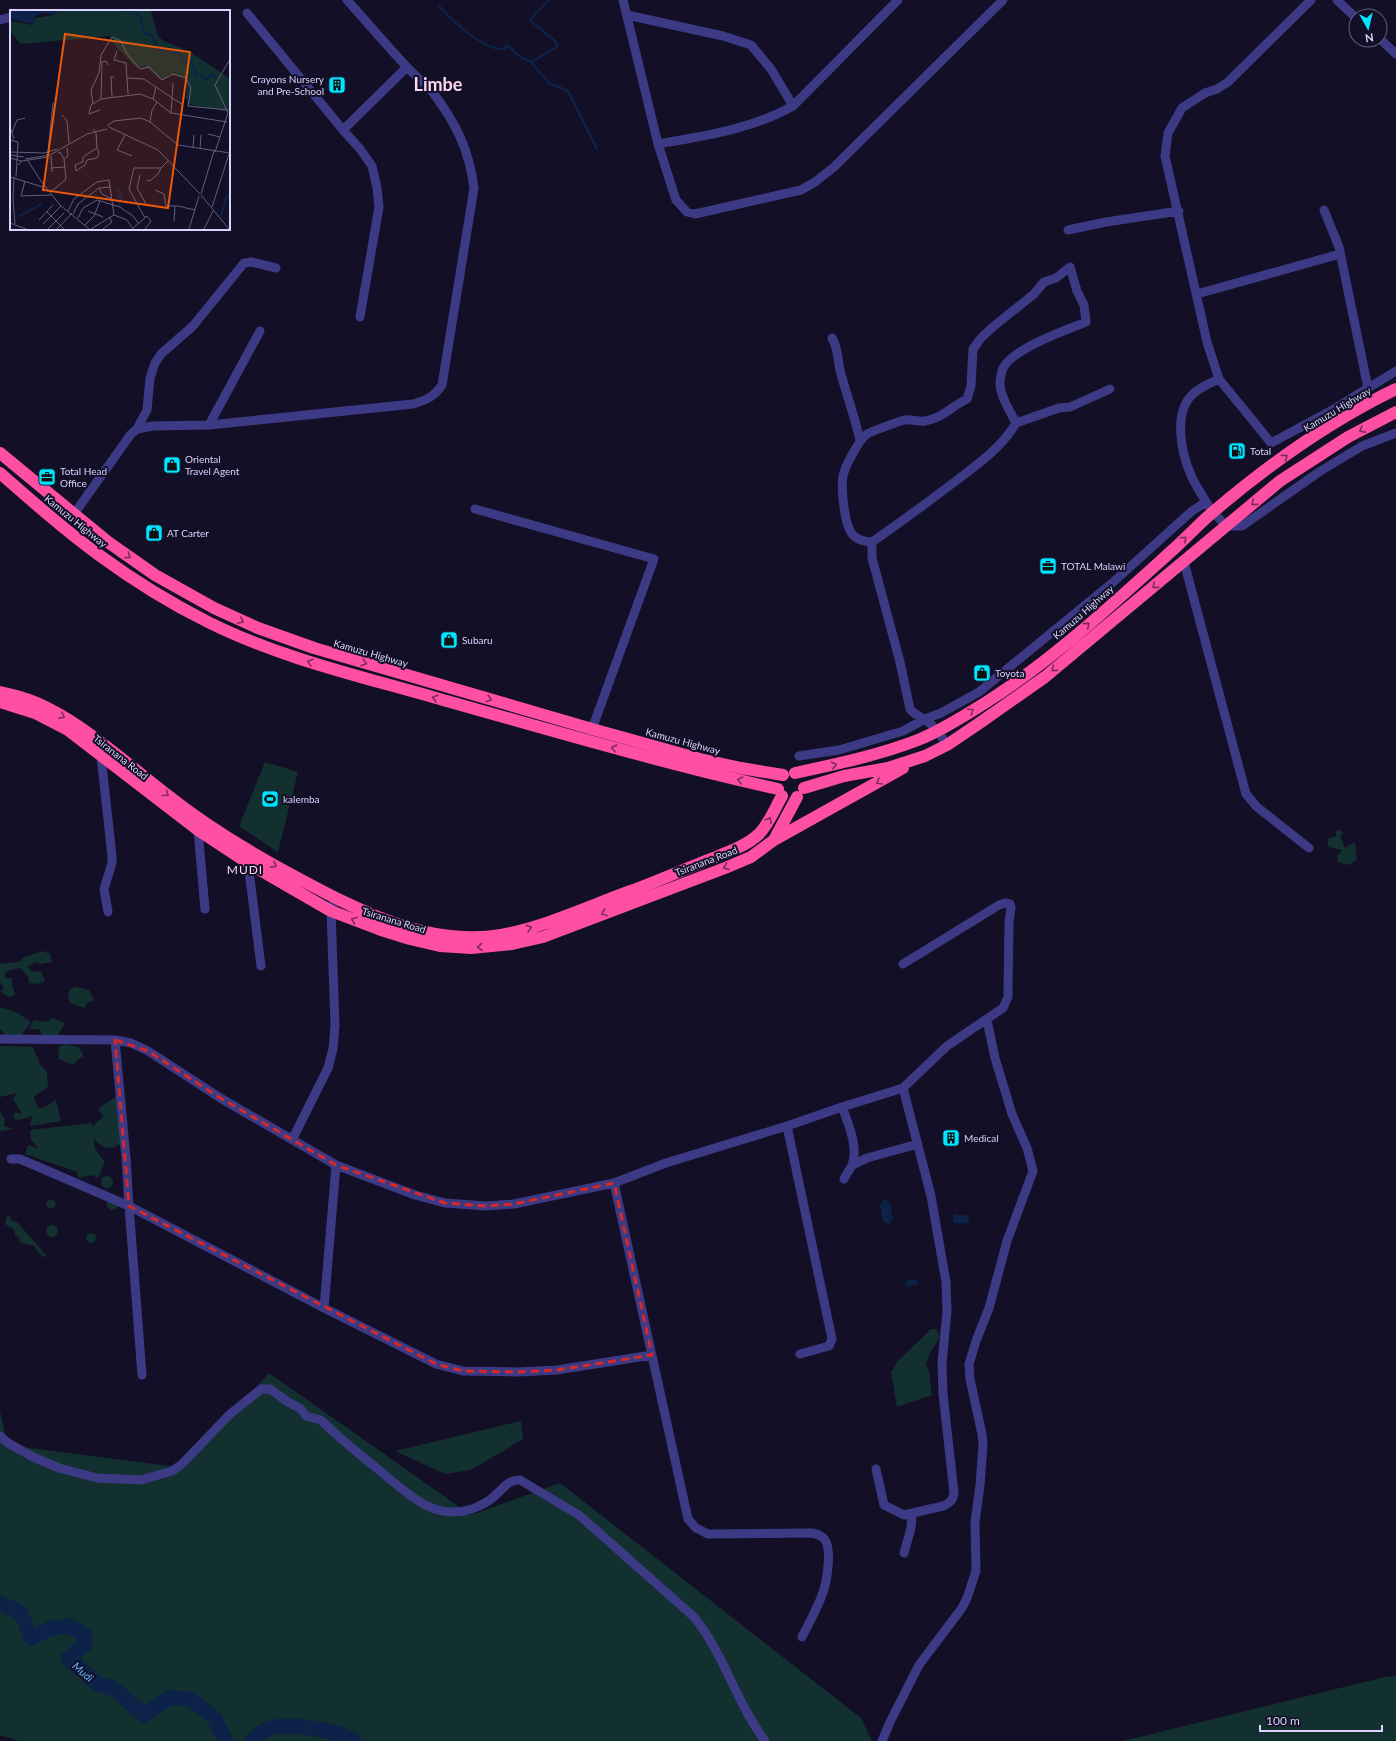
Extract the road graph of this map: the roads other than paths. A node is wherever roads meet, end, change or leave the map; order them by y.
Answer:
1 (347, 0) edge
2 (623, 0) edge
3 (898, 0) edge
4 (1003, 0) edge
5 (1311, 0) edge
6 (1337, 0) edge
7 (1348, 10) edge
8 (247, 13) dead end
9 (627, 15) junction
10 (10, 17) edge
11 (0, 20) edge
12 (1388, 46) edge
13 (1396, 54) edge
14 (407, 67) junction
15 (793, 106) junction
16 (343, 130) junction
17 (658, 144) junction
18 (1324, 210) dead end
19 (1179, 212) junction
20 (1068, 230) dead end
21 (1340, 254) junction
22 (276, 268) dead end
23 (1197, 294) junction
24 (360, 318) dead end
25 (260, 331) dead end
26 (832, 338) dead end
27 (1396, 370) edge
28 (1220, 378) junction
29 (1368, 388) junction
30 (1396, 389) edge
31 (1110, 390) dead end
32 (1396, 412) edge
33 (1016, 423) junction
34 (209, 425) junction
35 (137, 429) junction
36 (1396, 434) edge
37 (860, 440) junction
38 (0, 453) edge
39 (0, 473) edge
40 (1206, 502) junction
41 (475, 509) dead end
42 (1213, 512) junction
43 (74, 514) junction
44 (1226, 526) junction
45 (872, 542) junction
46 (1184, 562) junction
47 (0, 692) edge
48 (0, 702) edge
49 (925, 719) junction
50 (592, 729) junction
51 (938, 730) junction
52 (947, 745) junction
53 (101, 756) junction
54 (799, 756) dead end
55 (925, 756) junction
56 (795, 773) junction
57 (782, 775) junction
58 (780, 792) junction
59 (800, 792) junction
60 (198, 830) junction
61 (774, 840) junction
62 (1309, 848) dead end
63 (248, 863) junction
64 (335, 898) junction
65 (205, 909) dead end
66 (331, 911) junction
67 (108, 912) dead end
68 (902, 964) dead end
69 (261, 966) dead end
70 (988, 1020) junction
71 (0, 1039) edge
72 (115, 1040) junction
73 (903, 1088) junction
74 (842, 1107) junction
75 (787, 1126) junction
76 (292, 1140) junction
77 (918, 1144) junction
78 (11, 1159) dead end
79 (336, 1164) junction
80 (853, 1164) junction
81 (844, 1179) dead end
82 (614, 1182) junction
83 (129, 1206) junction
84 (324, 1308) junction
85 (800, 1354) dead end
86 (652, 1355) junction
87 (142, 1375) dead end
88 (0, 1436) edge
89 (876, 1470) dead end
90 (912, 1514) junction
91 (904, 1553) dead end
92 (802, 1637) dead end
93 (764, 1741) edge
94 (882, 1741) edge

1 - 14 street
2 - 9 street
3 - 15 street
4 - 17 street
5 - 19 street
6 - 7 street
8 - 16 street
9 - 15 street
9 - 17 street
10 - 11 street
12 - 13 street
14 - 16 street
14 - 34 street
15 - 17 street
16 - 24 street
18 - 21 street
19 - 20 street
19 - 23 street
21 - 23 street
21 - 29 street
22 - 35 street
23 - 28 street
25 - 34 street
26 - 37 street
27 - 29 street
28 - 29 street
28 - 40 street
42 -> 30 highway, Kamuzu Highway
31 - 33 street
32 -> 44 highway
33 - 37 street
33 - 45 street
34 - 35 street
35 - 43 street
36 - 44 street
37 - 45 street
38 - 43 highway, Kamuzu Highway
58 -> 39 highway, Kamuzu Highway
40 - 42 street
40 - 49 street
41 - 50 street
42 - 44 street
51 -> 42 highway, Kamuzu Highway
43 -> 50 highway, Kamuzu Highway
44 - 46 highway
45 - 49 street
46 -> 52 highway
46 - 62 street
47 -> 64 highway, Tsiranana Road
48 - 53 highway, Tsiranana Road
49 - 51 street
49 - 54 street
50 - 57 highway, Kamuzu Highway
51 - 52 street
56 -> 51 highway, Kamuzu Highway
52 - 55 highway
53 - 60 highway, Tsiranana Road
53 - 67 street
55 - 59 highway
55 -> 61 highway
56 - 57 highway
56 - 59 highway
57 - 58 highway
58 - 59 highway
64 -> 58 highway, Tsiranana Road
59 - 61 highway, Tsiranana Road
60 - 63 highway, Tsiranana Road
60 - 65 street
61 -> 66 highway, Tsiranana Road
63 - 66 highway, Tsiranana Road
63 - 69 street
64 - 66 street
66 - 76 street
68 - 70 street
70 - 73 street
70 - 94 street
71 - 72 street
72 - 76 street
72 - 83 street
73 - 74 street
73 - 77 street
74 - 75 street
74 - 80 street
75 - 82 street
75 - 85 street
76 - 79 street
77 - 80 street
77 - 90 street
78 - 83 street
79 - 82 street
79 - 84 street
80 - 81 street
82 - 86 street
83 - 84 street
83 - 87 street
84 - 86 street
86 - 92 street
88 - 93 street
89 - 90 street
90 - 91 street

